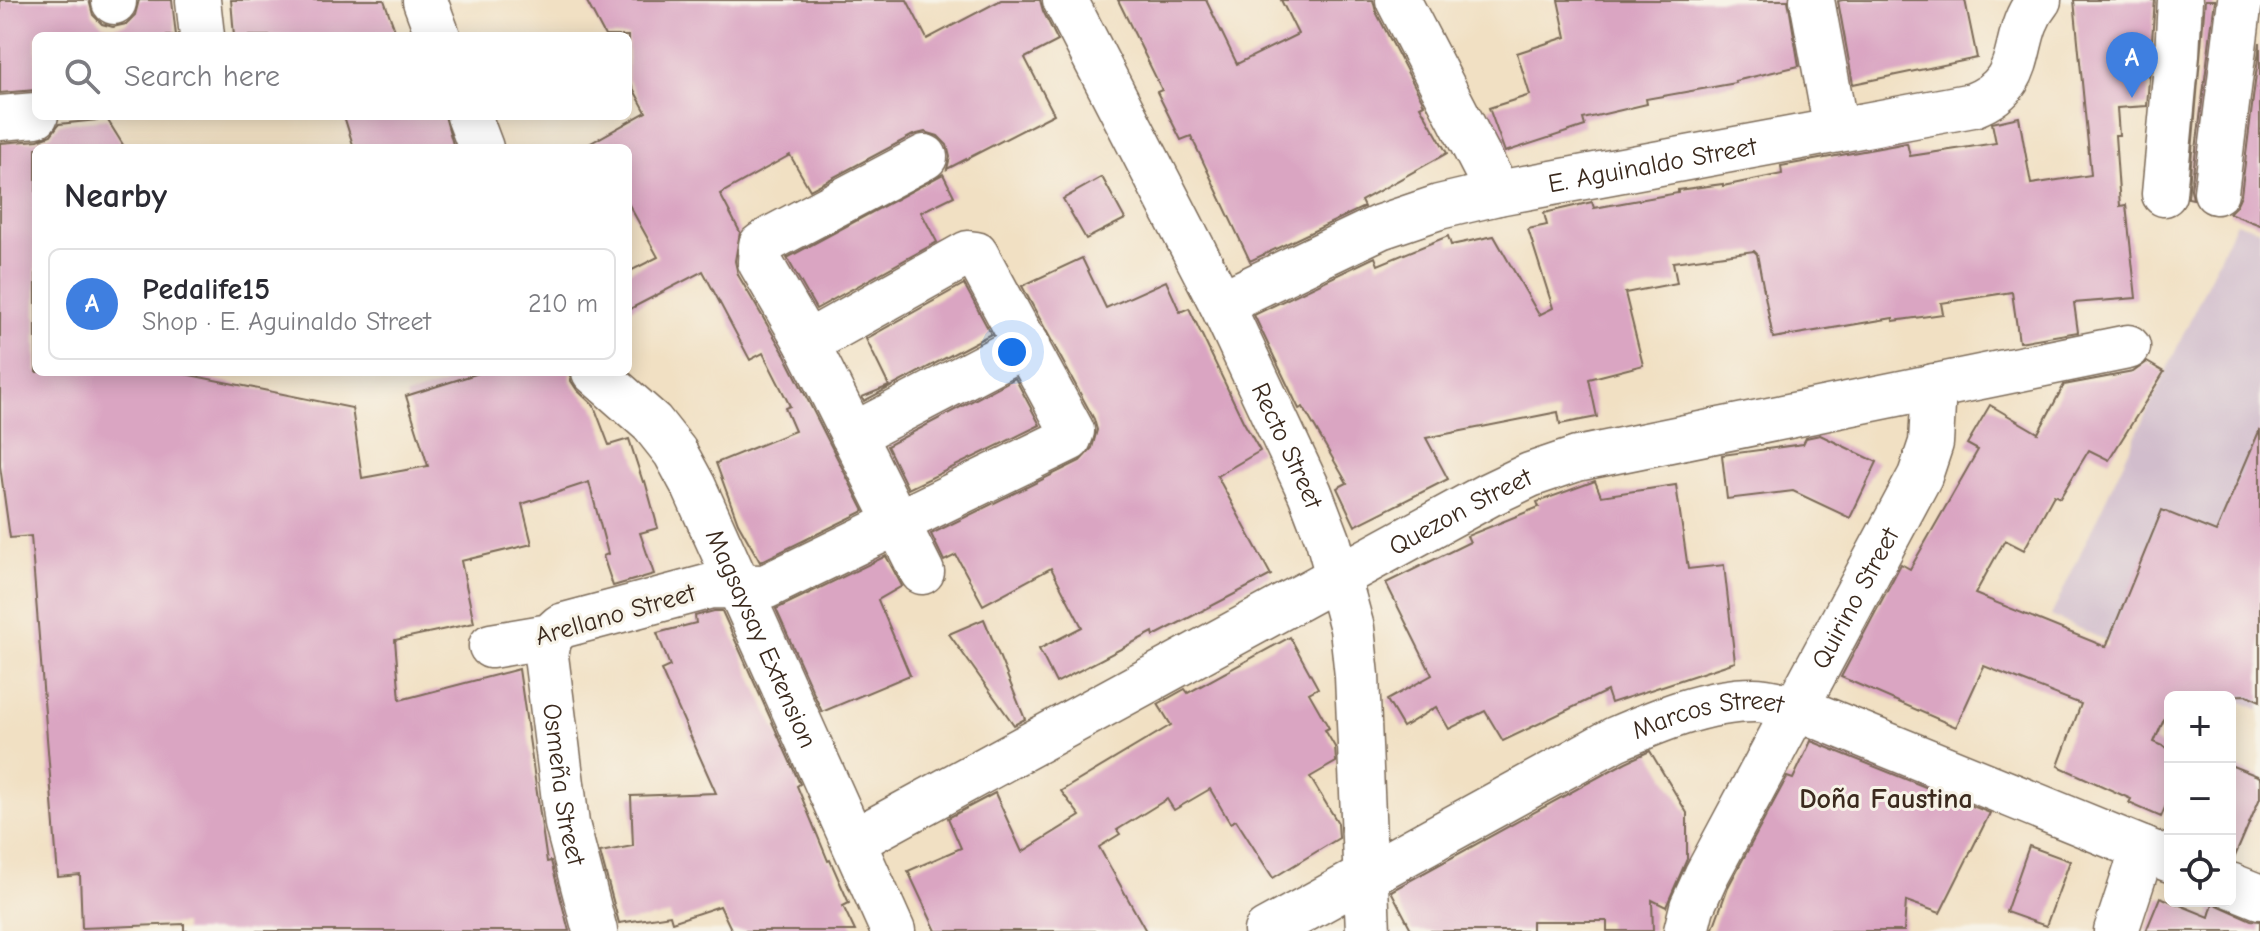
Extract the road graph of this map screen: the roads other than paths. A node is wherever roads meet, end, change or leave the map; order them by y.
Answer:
1 (198, 0) edge
2 (1065, 0) edge
3 (1398, 0) edge
4 (1812, 0) edge
5 (2039, 0) edge
6 (2180, 0) edge
7 (2240, 0) edge
8 (202, 32) edge
9 (32, 115) edge
10 (0, 118) edge
11 (470, 120) edge
12 (1836, 130) junction
13 (480, 144) edge
14 (925, 157) dead end
15 (2216, 192) dead end
16 (1498, 193) junction
17 (2164, 194) dead end
18 (1221, 303) junction
19 (807, 343) junction
20 (1027, 344) junction
21 (2128, 347) dead end
22 (599, 376) edge
23 (1934, 386) junction
24 (853, 435) junction
25 (898, 524) junction
26 (922, 572) dead end
27 (1339, 578) junction
28 (738, 586) junction
29 (550, 636) junction
30 (491, 646) dead end
31 (1797, 708) junction
32 (854, 841) junction
33 (2156, 855) edge
34 (1365, 877) junction
35 (2236, 887) edge
36 (2260, 897) edge
37 (595, 931) edge
38 (893, 931) edge
39 (1266, 931) edge
40 (1368, 931) edge
41 (1686, 931) edge
42 (2116, 931) edge

1 - 8 street
2 - 18 street, Recto Street
3 - 16 street
4 - 12 street
5 - 12 street, E. Aguinaldo Street
6 - 17 street
7 - 15 street
9 - 10 street
11 - 13 street
12 - 16 street, E. Aguinaldo Street
14 - 19 street
16 - 18 street, E. Aguinaldo Street
18 - 27 street, Recto Street
19 - 20 street
19 - 24 street
20 - 24 street
20 - 25 street, Arellano Street
21 - 23 street, Quezon Street
22 - 28 street, Magsaysay Extension
23 - 27 street, Quezon Street
23 - 31 street, Quirino Street
24 - 25 street
25 - 26 street
25 - 28 street, Arellano Street
27 - 32 street, Quezon Street
27 - 34 street, Recto Street
28 - 29 street, Arellano Street
28 - 32 street, Magsaysay Extension
29 - 30 street, Arellano Street
29 - 37 street, Osmeña Street
31 - 33 street, Marcos Street
31 - 34 street, Marcos Street
31 - 41 street, Quirino Street
32 - 38 street, Magsaysay Extension
33 - 42 street
34 - 39 street, Marcos Street
34 - 40 street, Recto Street
35 - 36 street

